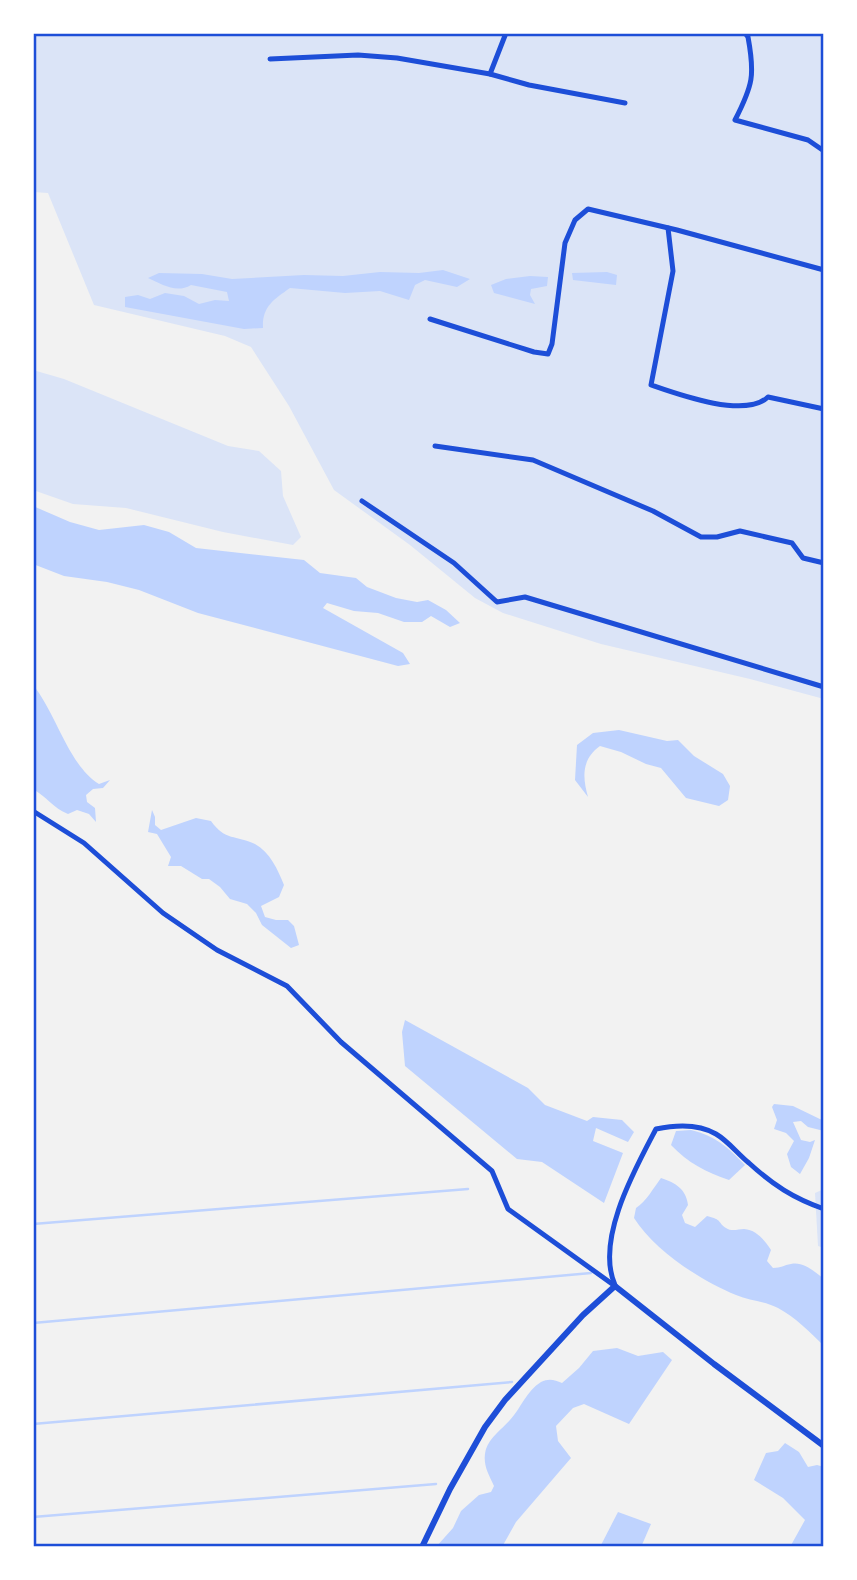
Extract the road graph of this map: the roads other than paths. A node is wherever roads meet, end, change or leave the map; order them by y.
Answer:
1 (506, 33) edge
2 (745, 33) edge
3 (270, 59) dead end
4 (491, 74) junction
5 (625, 103) dead end
6 (824, 150) edge
7 (668, 228) junction
8 (824, 270) edge
9 (430, 319) dead end
10 (824, 409) edge
11 (435, 446) dead end
12 (362, 501) dead end
13 (824, 563) edge
14 (824, 687) edge
15 (33, 811) edge
16 (824, 1209) edge
17 (615, 1286) junction
18 (824, 1446) edge
19 (422, 1547) edge

1 - 4 street
2 - 6 street
3 - 4 street
4 - 5 street
7 - 8 street
7 - 9 street
7 - 10 street
11 - 13 street
12 - 14 street
15 - 17 street
16 - 17 street
17 - 18 street
17 - 19 street

